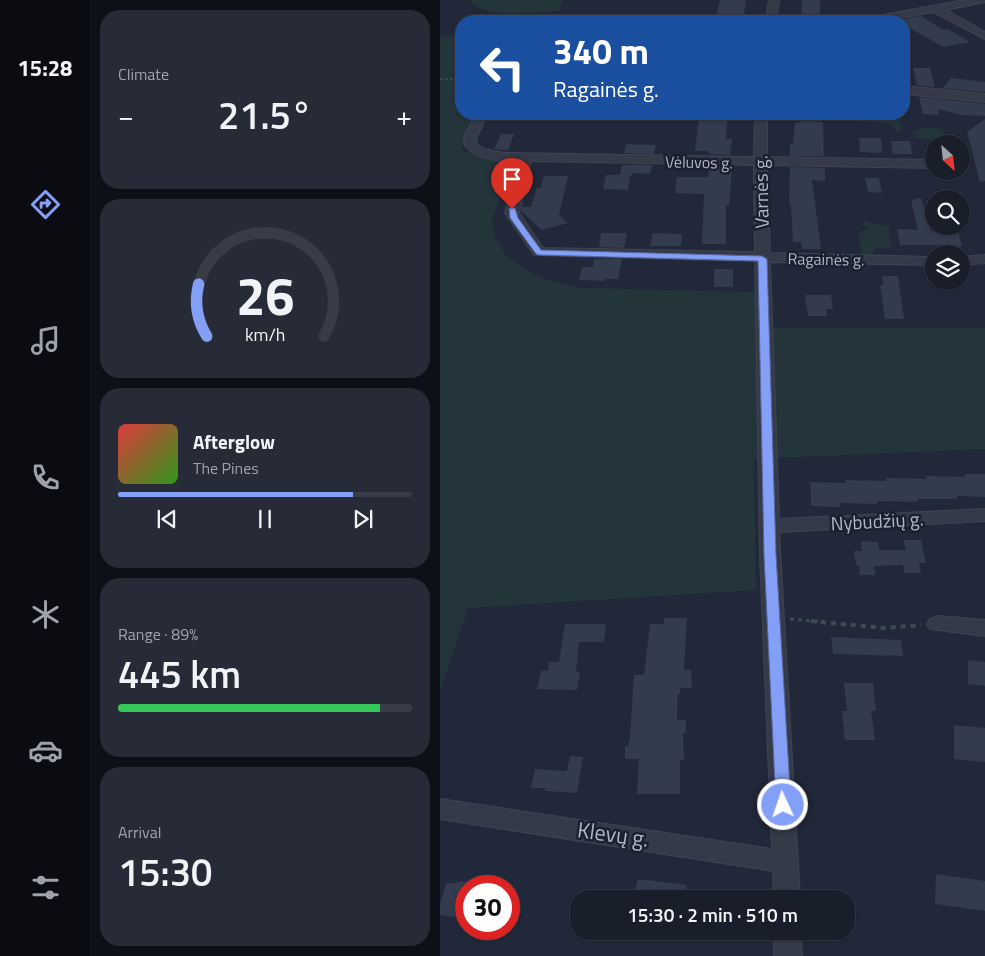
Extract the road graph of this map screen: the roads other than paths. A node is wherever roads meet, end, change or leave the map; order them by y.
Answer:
1 (774, 0) edge
2 (982, 0) edge
3 (938, 5) edge
4 (772, 15) edge
5 (893, 15) edge
6 (985, 36) edge
7 (910, 90) edge
8 (985, 98) edge
9 (479, 120) edge
10 (761, 120) edge
11 (525, 158) junction
12 (760, 163) junction
13 (925, 164) edge
14 (539, 252) joint
15 (762, 259) junction
16 (985, 260) edge
17 (925, 261) edge
18 (970, 261) edge
19 (985, 515) edge
20 (770, 526) junction
21 (938, 624) road end
22 (985, 628) edge
23 (440, 809) edge
24 (786, 862) junction
25 (787, 890) edge
26 (787, 940) edge
27 (788, 956) edge

1 - 4 street
2 - 3 street
3 - 5 street
3 - 6 street
7 - 8 street
9 - 11 street, Vėluvos g.
10 - 12 street, Varnės g.
11 - 12 street, Vėluvos g.
11 - 14 street
12 - 13 street, Vėluvos g.
12 - 15 street, Varnės g.
14 - 15 street, Ragainės g.
15 - 17 street, Ragainės g.
15 - 20 street, Varnės g.
16 - 18 street
19 - 20 street, Nybudžių g.
20 - 24 street, Varnės g.
21 - 22 street
23 - 24 street, Klevų g.
24 - 25 street, Varnės g.
26 - 27 street

